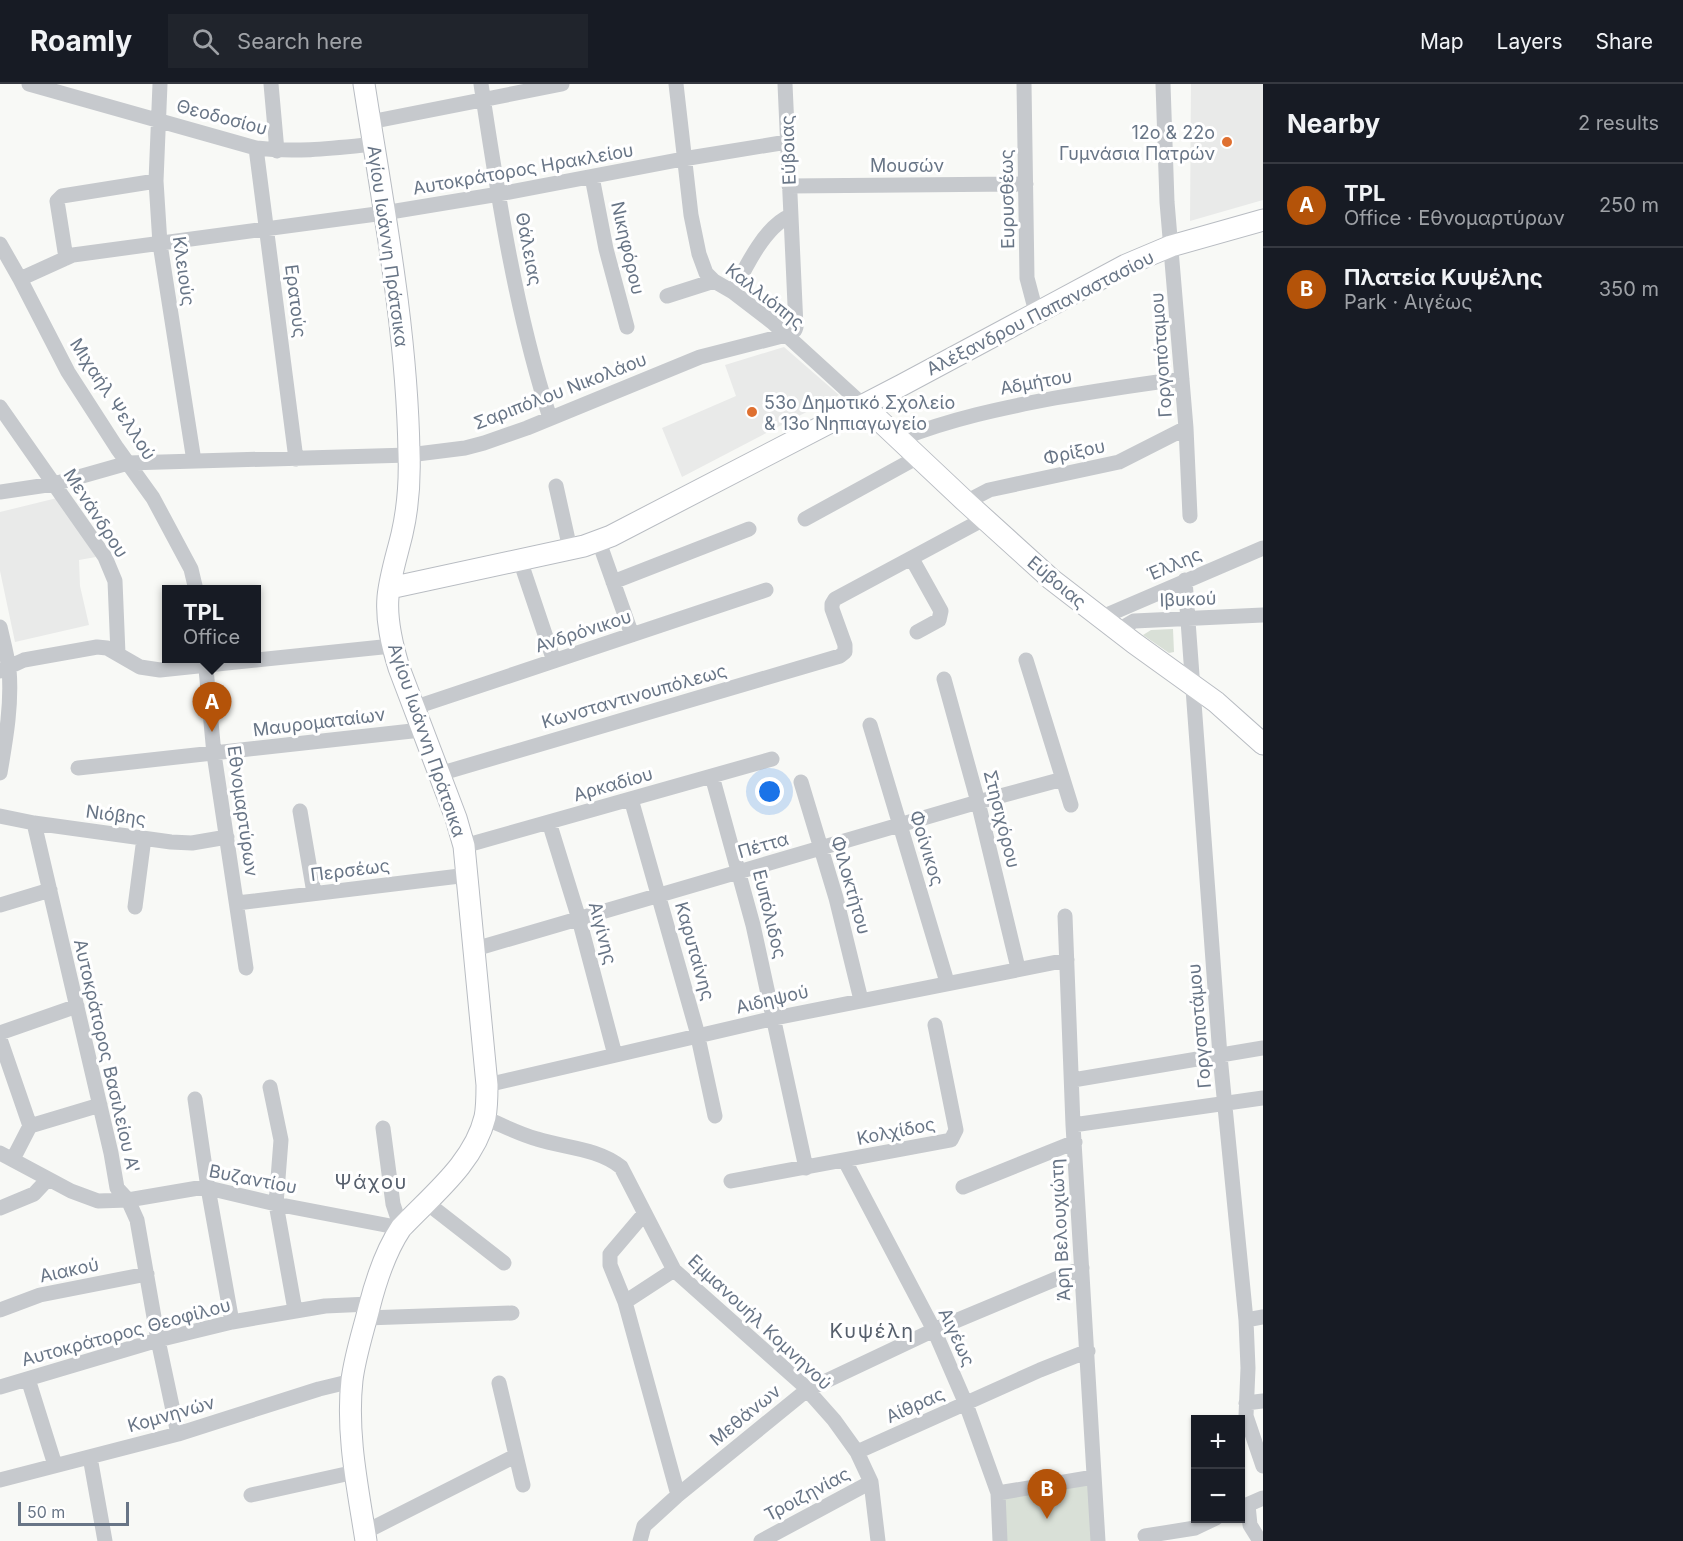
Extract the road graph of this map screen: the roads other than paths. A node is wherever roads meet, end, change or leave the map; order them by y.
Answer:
1 (29, 84) edge
2 (160, 84) edge
3 (271, 84) edge
4 (364, 84) edge
5 (481, 84) edge
6 (562, 84) edge
7 (676, 84) edge
8 (785, 84) edge
9 (1024, 84) edge
10 (1163, 84) edge
11 (58, 87) edge
12 (484, 101) junction
13 (159, 120) junction
14 (370, 122) junction
15 (787, 142) junction
16 (374, 144) junction
17 (256, 148) junction
18 (277, 151) junction
19 (683, 159) junction
20 (592, 177) junction
21 (156, 181) junction
22 (1026, 184) junction
23 (789, 186) junction
24 (499, 194) junction
25 (384, 213) junction
26 (790, 216) junction
27 (1263, 220) edge
28 (267, 230) junction
29 (0, 244) edge
30 (159, 244) junction
31 (1171, 246) junction
32 (66, 258) junction
33 (20, 279) junction
34 (714, 281) junction
35 (733, 292) junction
36 (667, 296) dead end
37 (1036, 312) junction
38 (627, 327) dead end
39 (786, 335) junction
40 (1182, 378) junction
41 (863, 405) junction
42 (0, 407) edge
43 (550, 418) junction
44 (1186, 428) junction
45 (900, 439) junction
46 (409, 455) junction
47 (918, 457) junction
48 (296, 459) junction
49 (194, 461) junction
50 (128, 462) junction
51 (54, 484) junction
52 (555, 486) dead end
53 (0, 492) edge
54 (966, 502) junction
55 (1190, 516) dead end
56 (805, 519) dead end
57 (984, 519) junction
58 (749, 529) dead end
59 (599, 542) junction
60 (1263, 548) edge
61 (570, 549) junction
62 (912, 559) junction
63 (520, 560) junction
64 (1185, 580) junction
65 (195, 582) edge
66 (613, 582) junction
67 (390, 588) junction
68 (766, 590) dead end
69 (1263, 615) edge
70 (1188, 619) junction
71 (1109, 624) junction
72 (0, 627) edge
73 (917, 632) dead end
74 (632, 635) junction
75 (392, 646) junction
76 (118, 654) junction
77 (261, 657) edge
78 (1026, 660) dead end
79 (554, 661) junction
80 (199, 663) edge
81 (205, 663) edge
82 (4, 669) edge
83 (944, 679) dead end
84 (1193, 687) junction
85 (413, 708) junction
86 (870, 725) dead end
87 (421, 730) junction
88 (1263, 744) edge
89 (214, 754) junction
90 (772, 759) dead end
91 (78, 768) dead end
92 (0, 773) edge
93 (439, 774) junction
94 (712, 776) junction
95 (1063, 779) junction
96 (801, 782) dead end
97 (631, 799) junction
98 (978, 802) junction
99 (1071, 805) dead end
100 (300, 811) dead end
101 (0, 816) edge
102 (549, 822) junction
103 (34, 823) junction
104 (900, 826) junction
105 (227, 837) junction
106 (144, 838) junction
107 (464, 846) junction
108 (821, 849) junction
109 (739, 872) junction
110 (468, 875) junction
111 (50, 891) junction
112 (314, 893) junction
113 (660, 896) junction
114 (237, 903) junction
115 (0, 905) edge
116 (135, 907) dead end
117 (1065, 916) dead end
118 (579, 919) junction
119 (475, 949) junction
120 (1067, 960) junction
121 (246, 968) dead end
122 (1018, 968) junction
123 (947, 982) junction
124 (861, 1000) junction
125 (77, 1006) junction
126 (775, 1018) junction
127 (935, 1024) dead end
128 (0, 1033) edge
129 (699, 1036) junction
130 (0, 1039) edge
131 (1263, 1048) edge
132 (615, 1055) junction
133 (1220, 1056) junction
134 (1072, 1080) junction
135 (487, 1085) junction
136 (270, 1087) dead end
137 (1263, 1098) edge
138 (195, 1099) dead end
139 (1225, 1104) junction
140 (100, 1105) junction
141 (715, 1116) dead end
142 (484, 1118) junction
143 (1073, 1125) junction
144 (30, 1126) junction
145 (383, 1128) dead end
146 (1075, 1142) junction
147 (6, 1156) edge
148 (845, 1161) junction
149 (806, 1168) junction
150 (48, 1179) junction
151 (731, 1181) dead end
152 (963, 1187) dead end
153 (208, 1188) junction
154 (128, 1200) junction
155 (427, 1203) junction
156 (276, 1204) junction
157 (0, 1208) edge
158 (644, 1214) junction
159 (401, 1228) junction
160 (504, 1263) dead end
161 (1082, 1268) junction
162 (674, 1270) junction
163 (147, 1274) junction
164 (625, 1302) junction
165 (0, 1310) edge
166 (295, 1310) junction
167 (368, 1311) junction
168 (512, 1313) dead end
169 (1263, 1317) edge
170 (1246, 1320) junction
171 (232, 1322) junction
172 (934, 1330) junction
173 (158, 1340) junction
174 (1088, 1351) junction
175 (27, 1379) junction
176 (352, 1381) junction
177 (499, 1383) dead end
178 (0, 1387) edge
179 (807, 1390) junction
180 (1263, 1401) edge
181 (1246, 1403) junction
182 (966, 1404) junction
183 (178, 1434) junction
184 (857, 1452) junction
185 (515, 1456) junction
186 (90, 1457) junction
187 (55, 1465) junction
188 (1263, 1466) edge
189 (355, 1472) junction
190 (1095, 1478) junction
191 (0, 1480) edge
192 (871, 1482) junction
193 (523, 1485) dead end
194 (998, 1493) junction
195 (251, 1495) dead end
196 (678, 1495) junction
197 (1263, 1498) edge
198 (1245, 1507) edge
199 (1245, 1510) edge
200 (1204, 1523) edge
201 (642, 1534) edge
202 (1145, 1536) dead end
203 (365, 1537) edge
204 (105, 1541) edge
205 (761, 1541) edge
206 (878, 1541) edge
207 (1000, 1541) edge
208 (1098, 1541) edge
209 (1260, 1541) edge

1 - 11 street, Θεοδοσίου
2 - 13 street, Κλειούς
3 - 18 street
4 - 14 main road, Αγίου Ιωάννη Πράτσικα
5 - 12 street, Θάλειας
6 - 12 street
7 - 19 street, Καλλιόπης
8 - 15 street, Εύβοιας
9 - 22 street, Ευρυσθέως
10 - 31 street, Γοργοπόταμου
11 - 13 street, Θεοδοσίου
12 - 14 street
12 - 24 street, Θάλειας
13 - 17 street, Θεοδοσίου
13 - 21 street, Κλειούς
14 - 16 main road, Αγίου Ιωάννη Πράτσικα
15 - 19 street, Αυτοκράτορος Ηρακλείου
15 - 23 street, Εύβοιας
16 - 18 street, Θεοδοσίου
16 - 25 main road, Αγίου Ιωάννη Πράτσικα
17 - 18 street, Θεοδοσίου
17 - 28 street, Ερατούς
19 - 20 street, Αυτοκράτορος Ηρακλείου
19 - 34 street, Καλλιόπης
20 - 24 street, Αυτοκράτορος Ηρακλείου
20 - 38 street, Νικηφόρου
21 - 30 street, Κλειούς
21 - 32 street
22 - 23 street, Μουσών
22 - 37 street, Ευρυσθέως
23 - 26 street, Εύβοιας
24 - 25 street, Αυτοκράτορος Ηρακλείου
24 - 43 street, Θάλειας
25 - 28 street, Αυτοκράτορος Ηρακλείου
25 - 46 main road, Αγίου Ιωάννη Πράτσικα
26 - 35 street
26 - 39 street, Εύβοιας
27 - 31 main road, Αλέξανδρου Παπαναστασίου
28 - 30 street, Αυτοκράτορος Ηρακλείου
28 - 48 street, Ερατούς
29 - 33 street, Μιχαήλ Ψελλού
30 - 32 street, Αυτοκράτορος Ηρακλείου
30 - 49 street, Κλειούς
31 - 37 main road, Αλέξανδρου Παπαναστασίου
31 - 40 street, Γοργοπόταμου
32 - 33 street, Αυτοκράτορος Ηρακλείου
33 - 50 street, Μιχαήλ Ψελλού
34 - 35 street, Καλλιόπης
34 - 36 street
35 - 39 street, Καλλιόπης
37 - 41 main road, Αλέξανδρου Παπαναστασίου
39 - 41 street, Καλλιόπης
39 - 43 street, Σαριπόλου Νικολάου
40 - 44 street, Γοργοπόταμου
40 - 45 street, Αδμήτου
41 - 45 main road, Εύβοιας
41 - 59 main road, Αλέξανδρου Παπαναστασίου
42 - 51 street, Μενάνδρου
43 - 46 street, Σαριπόλου Νικολάου
44 - 54 street, Φρίξου
44 - 55 street, Γοργοπόταμου
45 - 47 main road, Εύβοιας
46 - 48 street, Σαριπόλου Νικολάου
46 - 67 main road, Αγίου Ιωάννη Πράτσικα
47 - 54 main road, Εύβοιας
47 - 56 street
48 - 49 street, Σαριπόλου Νικολάου
49 - 50 street, Σαριπόλου Νικολάου
50 - 51 street, Σαριπόλου Νικολάου
50 - 65 street, Μιχαήλ Ψελλού
51 - 53 street, Σαριπόλου Νικολάου
51 - 76 street, Μενάνδρου
52 - 61 street
54 - 57 main road, Εύβοιας
57 - 62 street
57 - 71 main road, Εύβοιας
58 - 66 street
59 - 61 main road, Αλέξανδρου Παπαναστασίου
59 - 66 street
60 - 64 street, Έλλης
61 - 63 main road, Αλέξανδρου Παπαναστασίου
62 - 73 street
62 - 93 street, Κωνσταντινουπόλεως
63 - 67 main road, Αλέξανδρου Παπαναστασίου
63 - 79 street
64 - 70 street, Γοργοποτάμου
64 - 71 street, Έλλης
66 - 74 street
67 - 75 main road, Αγίου Ιωάννη Πράτσικα
68 - 74 street, Ανδρόνικου
69 - 70 street, Ιβυκού
70 - 71 street, Ιβυκού
70 - 84 street, Γοργοποτάμου
71 - 84 main road, Εύβοιας
72 - 82 street
74 - 79 street, Ανδρόνικου
75 - 77 street
75 - 85 main road, Αγίου Ιωάννη Πράτσικα
76 - 80 street
76 - 82 street
78 - 95 street
79 - 85 street, Ανδρόνικου
81 - 89 street, Εθνομαρτύρων
82 - 92 street
83 - 98 street, Στησιχόρου
84 - 88 main road, Εύβοιας
84 - 133 street, Γοργοποτάμου
85 - 87 main road, Αγίου Ιωάννη Πράτσικα
86 - 104 street, Φοίνικος
87 - 89 street, Μαυροματαίων
87 - 93 main road, Αγίου Ιωάννη Πράτσικα
89 - 91 street, Μαυροματαίων
89 - 105 street, Εθνομαρτύρων
90 - 94 street, Αρκαδίου
93 - 107 main road, Αγίου Ιωάννη Πράτσικα
94 - 97 street, Αρκαδίου
94 - 109 street, Ευπόλιδος
95 - 98 street, Πέττα
95 - 99 street
96 - 108 street, Φιλοκτήτου
97 - 102 street, Αρκαδίου
97 - 113 street, Καρυταίνης
98 - 104 street, Πέττα
98 - 122 street, Στησιχόρου
100 - 112 street
101 - 103 street, Νιόβης
102 - 107 street, Αρκαδίου
102 - 118 street, Αιγίνης
103 - 106 street, Νιόβης
103 - 111 street, Αυτοκράτορος Βασιλείου A'
104 - 108 street, Πέττα
104 - 123 street, Φοίνικος
105 - 106 street, Νιόβης
105 - 114 street, Εθνομαρτύρων
106 - 116 street
107 - 110 main road, Αγίου Ιωάννη Πράτσικα
108 - 109 street, Πέττα
108 - 124 street, Φιλοκτήτου
109 - 113 street, Πέττα
109 - 126 street, Ευπόλιδος
110 - 112 street, Περσέως
110 - 119 main road, Αγίου Ιωάννη Πράτσικα
111 - 115 street
111 - 125 street, Αυτοκράτορος Βασιλείου A'
112 - 114 street, Περσέως
113 - 118 street, Πέττα
113 - 129 street, Καρυταίνης
114 - 121 street, Εθνομαρτύρων
117 - 120 street, Άρη Βελουχιώτη
118 - 119 street, Πέττα
118 - 132 street, Αιγίνης
119 - 135 main road, Αγίου Ιωάννη Πράτσικα
120 - 122 street, Αιδηψού
120 - 134 street, Άρη Βελουχιώτη
122 - 123 street, Αιδηψού
123 - 124 street, Αιδηψού
124 - 126 street, Αιδηψού
125 - 128 street
125 - 140 street, Αυτοκράτορος Βασιλείου A'
126 - 129 street, Αιδηψού
126 - 149 street, Ευπόλιδος
127 - 148 street, Κολχίδος
129 - 132 street, Αιδηψού
129 - 141 street, Καρυταίνης
130 - 144 street
131 - 133 street
132 - 135 street, Αιδηψού
133 - 134 street
133 - 139 street, Γοργοποτάμου
134 - 143 street, Άρη Βελουχιώτη
135 - 142 main road, Αγίου Ιωάννη Πράτσικα
136 - 156 street
137 - 139 street
138 - 153 street
139 - 143 street
139 - 170 street, Γοργοποτάμου
140 - 144 street
140 - 154 street, Αυτοκράτορος Βασιλείου A'
142 - 155 main road, Αγίου Ιωάννη Πράτσικα
142 - 158 street, Εμμανουήλ Κομνηνού
143 - 146 street, Άρη Βελουχιώτη
144 - 147 street
145 - 159 street
146 - 152 street
146 - 161 street, Άρη Βελουχιώτη
147 - 150 street, Βυζαντίου
148 - 149 street, Κολχίδος
148 - 172 street, Αιγέως
149 - 151 street, Κολχίδος
150 - 154 street, Βυζαντίου
150 - 157 street
153 - 154 street, Βυζαντίου
153 - 156 street, Βυζαντίου
153 - 171 street
154 - 163 street, Αυτοκράτορος Βασιλείου A'
155 - 159 main road, Αγίου Ιωάννη Πράτσικα
155 - 160 street
156 - 159 street, Βυζαντίου
156 - 166 street
158 - 162 street, Εμμανουήλ Κομνηνού
158 - 164 street
159 - 167 main road, Αγίου Ιωάννη Πράτσικα
161 - 172 street, Μεθάνων
161 - 174 street, Άρη Βελουχιώτη
162 - 164 street
162 - 179 street, Εμμανουήλ Κομνηνού
163 - 165 street, Αιακού
163 - 173 street, Αυτοκράτορος Βασιλείου A'
164 - 196 street
166 - 167 street, Αυτοκράτορος Θεοφίλου
166 - 171 street, Αυτοκράτορος Θεοφίλου
167 - 168 street, Αυτοκράτορος Θεοφίλου
167 - 176 main road, Αγίου Ιωάννη Πράτσικα
169 - 170 street
170 - 181 street, Γοργοποτάμου
171 - 173 street, Αυτοκράτορος Θεοφίλου
172 - 179 street, Μεθάνων
172 - 182 street, Αιγέως
173 - 175 street, Αυτοκράτορος Θεοφίλου
173 - 183 street, Αυτοκράτορος Βασιλείου A'
174 - 182 street, Αίθρας
174 - 190 street, Άρη Βελουχιώτη
175 - 178 street, Αυτοκράτορος Θεοφίλου
175 - 187 street
176 - 183 street, Κομνηνών
176 - 189 main road, Αγίου Ιωάννη Πράτσικα
177 - 185 street
179 - 184 street, Εμμανουήλ Κομνηνού
179 - 196 street, Μεθάνων
180 - 181 street
181 - 188 street, Γοργοποτάμου
182 - 184 street, Αίθρας
182 - 194 street, Αιγέως
183 - 186 street, Κομνηνών
184 - 192 street, Εμμανουήλ Κομνηνού
185 - 193 street
185 - 203 street
186 - 187 street, Κομνηνών
186 - 204 street
187 - 191 street, Κομνηνών
189 - 195 street
189 - 203 main road, Αγίου Ιωάννη Πράτσικα
190 - 194 street
190 - 208 street, Άρη Βελουχιώτη
192 - 205 street, Τροιζηνίας
192 - 206 street, Εμμανουήλ Κομνηνού
194 - 207 street, Αιγέως
196 - 201 street, Μεθάνων
197 - 198 street
199 - 209 street
200 - 202 street

